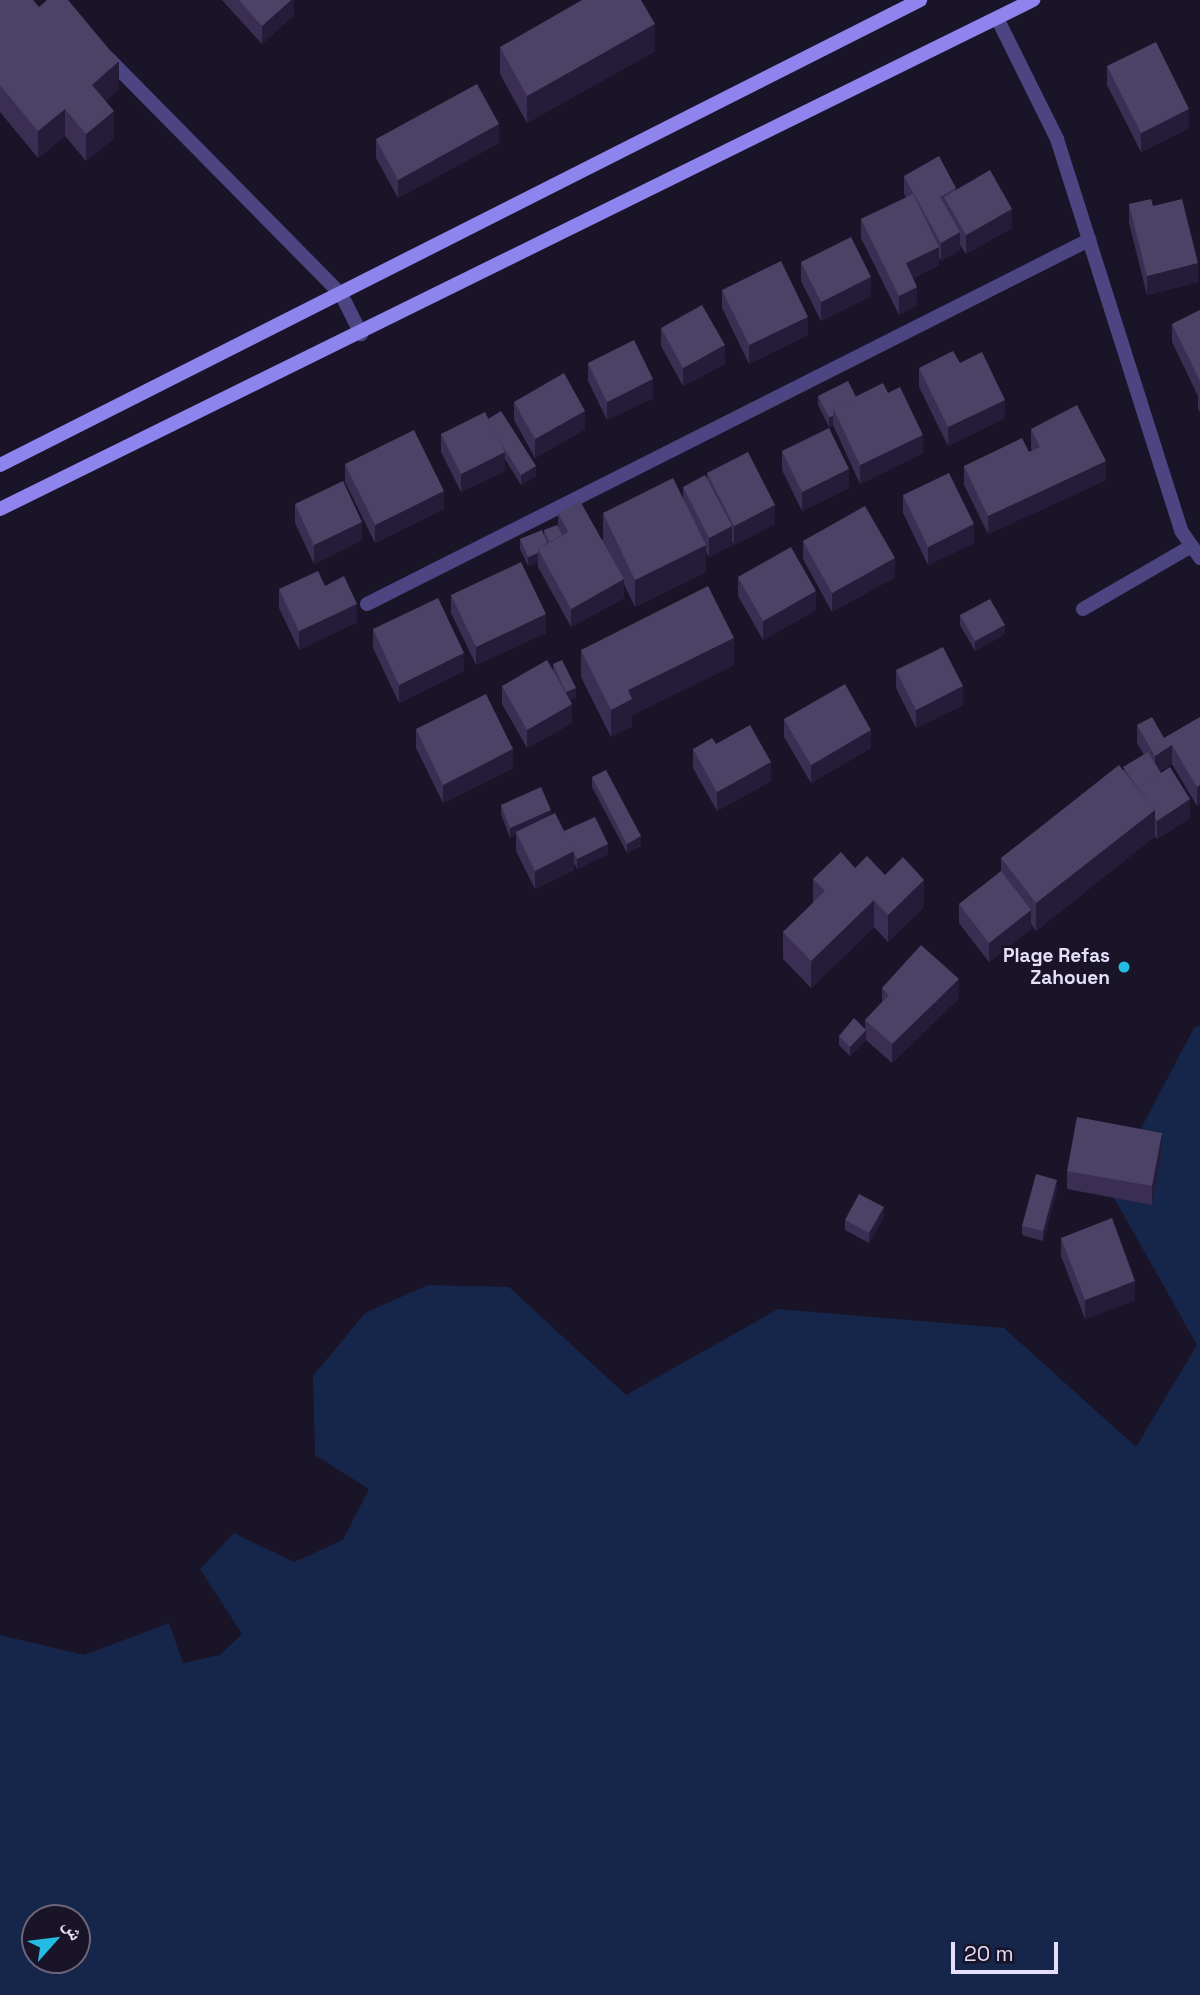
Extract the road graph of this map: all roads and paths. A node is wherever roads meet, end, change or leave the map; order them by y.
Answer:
1 (919, 0) edge
2 (1033, 0) edge
3 (997, 18) junction
4 (99, 49) edge
5 (1089, 240) junction
6 (341, 294) junction
7 (361, 334) junction
8 (0, 465) edge
9 (0, 509) edge
10 (1195, 553) edge
11 (367, 604) dead end
12 (1083, 609) dead end

1 - 6 main road
2 - 3 main road
3 - 5 street
3 - 7 main road
4 - 6 street
5 - 10 street
5 - 11 street
6 - 7 street
6 - 8 main road
7 - 9 main road
10 - 12 street

